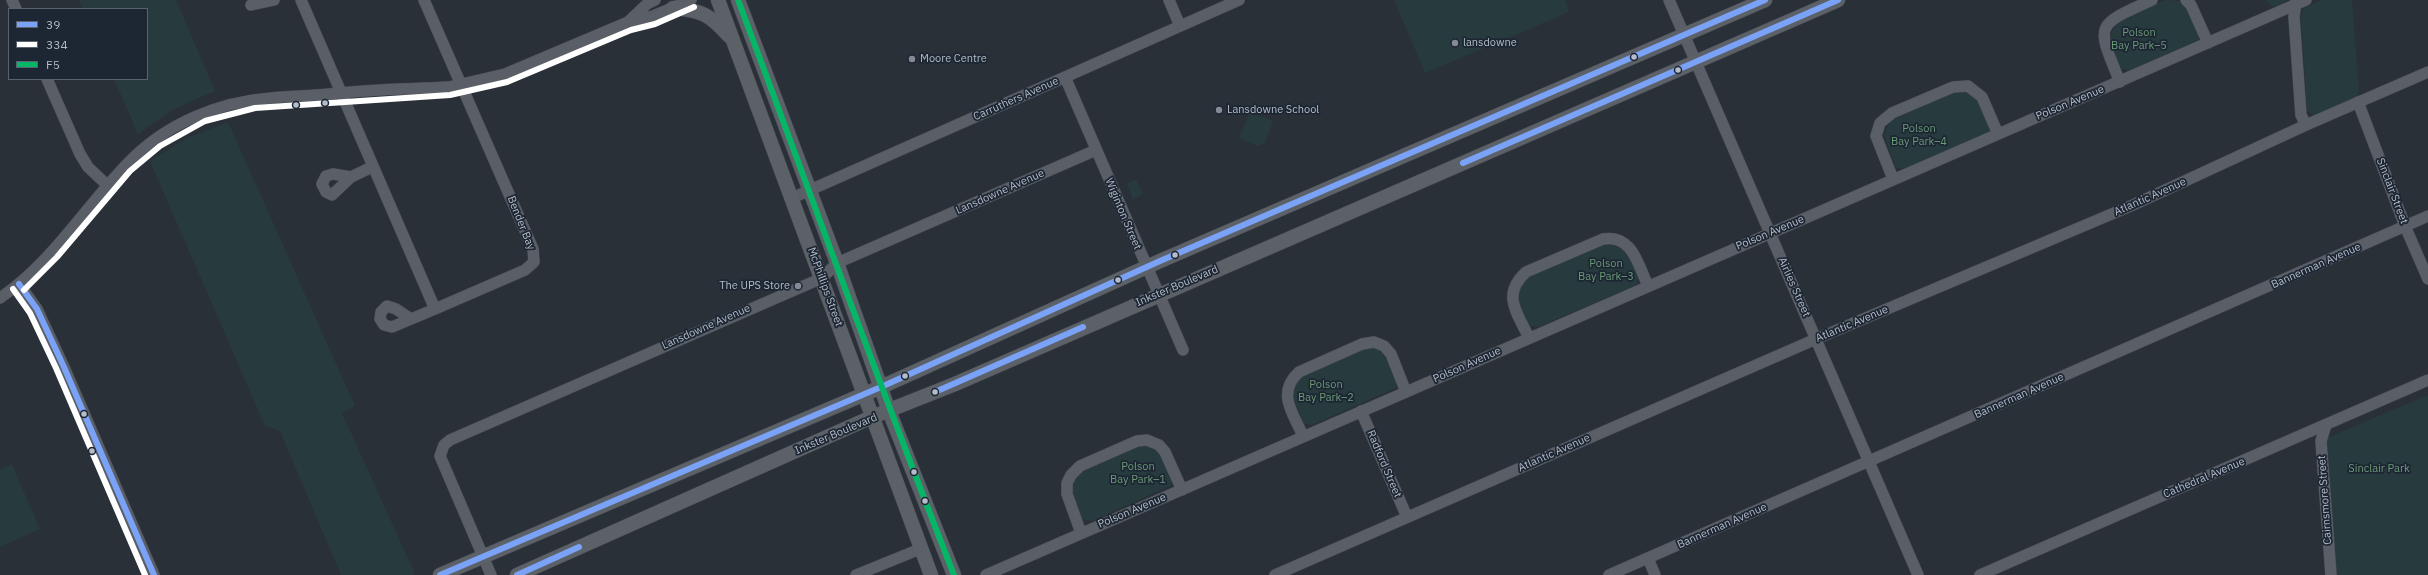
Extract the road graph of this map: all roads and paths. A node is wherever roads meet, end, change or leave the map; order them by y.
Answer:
1 (274, 0) edge
2 (301, 0) edge
3 (424, 0) edge
4 (655, 0) edge
5 (691, 0) edge
6 (718, 0) edge
7 (738, 0) edge
8 (1169, 0) edge
9 (1239, 0) edge
10 (1669, 0) edge
11 (1765, 0) edge
12 (1838, 0) edge
13 (2152, 0) edge
14 (2186, 0) edge
15 (2306, 0) edge
16 (2295, 2) edge
17 (251, 5) dead end
18 (673, 8) junction
19 (628, 22) junction
20 (1180, 26) junction
21 (1684, 36) junction
22 (734, 42) junction
23 (2208, 43) junction
24 (1696, 62) junction
25 (2428, 72) edge
26 (1065, 77) junction
27 (47, 80) edge
28 (2120, 82) junction
29 (462, 84) junction
30 (341, 92) junction
31 (2358, 102) junction
32 (2306, 125) junction
33 (1998, 134) junction
34 (1096, 150) junction
35 (372, 167) junction
36 (351, 177) dead end
37 (1893, 179) junction
38 (107, 185) junction
39 (810, 191) junction
40 (792, 198) junction
41 (2428, 216) edge
42 (2405, 226) junction
43 (1770, 233) junction
44 (837, 263) junction
45 (1147, 267) junction
46 (822, 278) junction
47 (2428, 279) edge
48 (18, 284) junction
49 (1648, 286) junction
50 (1158, 294) junction
51 (0, 298) edge
52 (435, 309) junction
53 (411, 319) dead end
54 (1529, 338) junction
55 (1816, 339) junction
56 (1183, 350) dead end
57 (2428, 380) edge
58 (881, 387) junction
59 (1406, 392) junction
60 (863, 394) junction
61 (889, 411) junction
62 (1362, 411) junction
63 (872, 417) junction
64 (2326, 425) junction
65 (1303, 436) junction
66 (1870, 461) junction
67 (1182, 490) junction
68 (1407, 517) junction
69 (1081, 533) junction
70 (920, 549) junction
71 (484, 558) junction
72 (1648, 558) junction
73 (1278, 574) edge
74 (154, 575) edge
75 (440, 575) edge
76 (491, 575) edge
77 (517, 575) edge
78 (856, 575) edge
79 (931, 575) edge
80 (954, 575) edge
81 (986, 575) edge
82 (1609, 575) edge
83 (1655, 575) edge
84 (1918, 575) edge
85 (1980, 575) edge
86 (2331, 575) edge

1 - 17 street
2 - 30 street
3 - 29 street, Bender Bay
4 - 19 street
5 - 18 street
6 - 22 main road, McPhillips Street
7 - 39 main road, McPhillips Street
8 - 20 street
9 - 20 street, Carruthers Avenue
10 - 21 street, Airlies Street
11 - 21 main road
12 - 24 main road, Inkster Boulevard
13 - 28 street
14 - 23 street
15 - 16 street, Polson Avenue
16 - 23 street, Polson Avenue
16 - 32 street
18 - 19 street
18 - 22 main road
19 - 29 street
20 - 26 street, Carruthers Avenue
21 - 24 street, Airlies Street
21 - 45 main road
22 - 40 main road, McPhillips Street
23 - 28 street, Polson Avenue
24 - 43 street, Airlies Street
24 - 50 main road, Inkster Boulevard
25 - 31 street, Atlantic Avenue
26 - 34 street, Wiginton Street
26 - 39 street, Carruthers Avenue
27 - 38 street
28 - 33 street, Polson Avenue
29 - 30 street
29 - 52 street, Bender Bay
30 - 35 street
30 - 38 street
31 - 32 street, Atlantic Avenue
31 - 42 street, Sinclair Street
32 - 55 street, Atlantic Avenue
33 - 37 street, Polson Avenue
33 - 37 street
34 - 44 street, Lansdowne Avenue
34 - 45 street, Wiginton Street
35 - 36 street
35 - 52 street
37 - 43 street, Polson Avenue
38 - 48 street
39 - 40 street, Carruthers Avenue
39 - 44 main road, McPhillips Street
40 - 46 main road, McPhillips Street
41 - 42 street, Bannerman Avenue
42 - 47 street, Sinclair Street
42 - 66 street, Bannerman Avenue
43 - 49 street, Polson Avenue
43 - 55 street, Airlies Street
44 - 46 street, Lansdowne Avenue
44 - 58 main road, McPhillips Street
45 - 50 street, Wiginton Street
45 - 58 main road
46 - 60 main road, McPhillips Street
46 - 71 street, Lansdowne Avenue
48 - 51 street
48 - 74 street
49 - 54 street, Polson Avenue
49 - 54 street
50 - 56 street, Wiginton Street
50 - 61 main road, Inkster Boulevard
52 - 53 street, Bender Bay
54 - 59 street, Polson Avenue
55 - 66 street, Airlies Street
55 - 68 street, Atlantic Avenue
57 - 64 street, Cathedral Avenue
58 - 60 main road
58 - 61 main road, McPhillips Street
59 - 62 street, Polson Avenue
59 - 65 street
60 - 63 main road, McPhillips Street
60 - 71 main road
61 - 63 main road, Inkster Boulevard
61 - 80 main road, McPhillips Street
62 - 65 street, Polson Avenue
62 - 68 street, Radford Street
63 - 70 main road, McPhillips Street
63 - 77 main road, Inkster Boulevard
64 - 85 street, Cathedral Avenue
64 - 86 street, Cairnsmore Street
65 - 67 street, Polson Avenue
66 - 72 street, Bannerman Avenue
66 - 84 street, Airlies Street
67 - 69 street, Polson Avenue
67 - 69 street
68 - 73 street, Atlantic Avenue
69 - 81 street, Polson Avenue
70 - 78 street
70 - 79 main road, McPhillips Street
71 - 75 main road
71 - 76 street, Lansdowne Avenue
72 - 82 street, Bannerman Avenue
72 - 83 street

